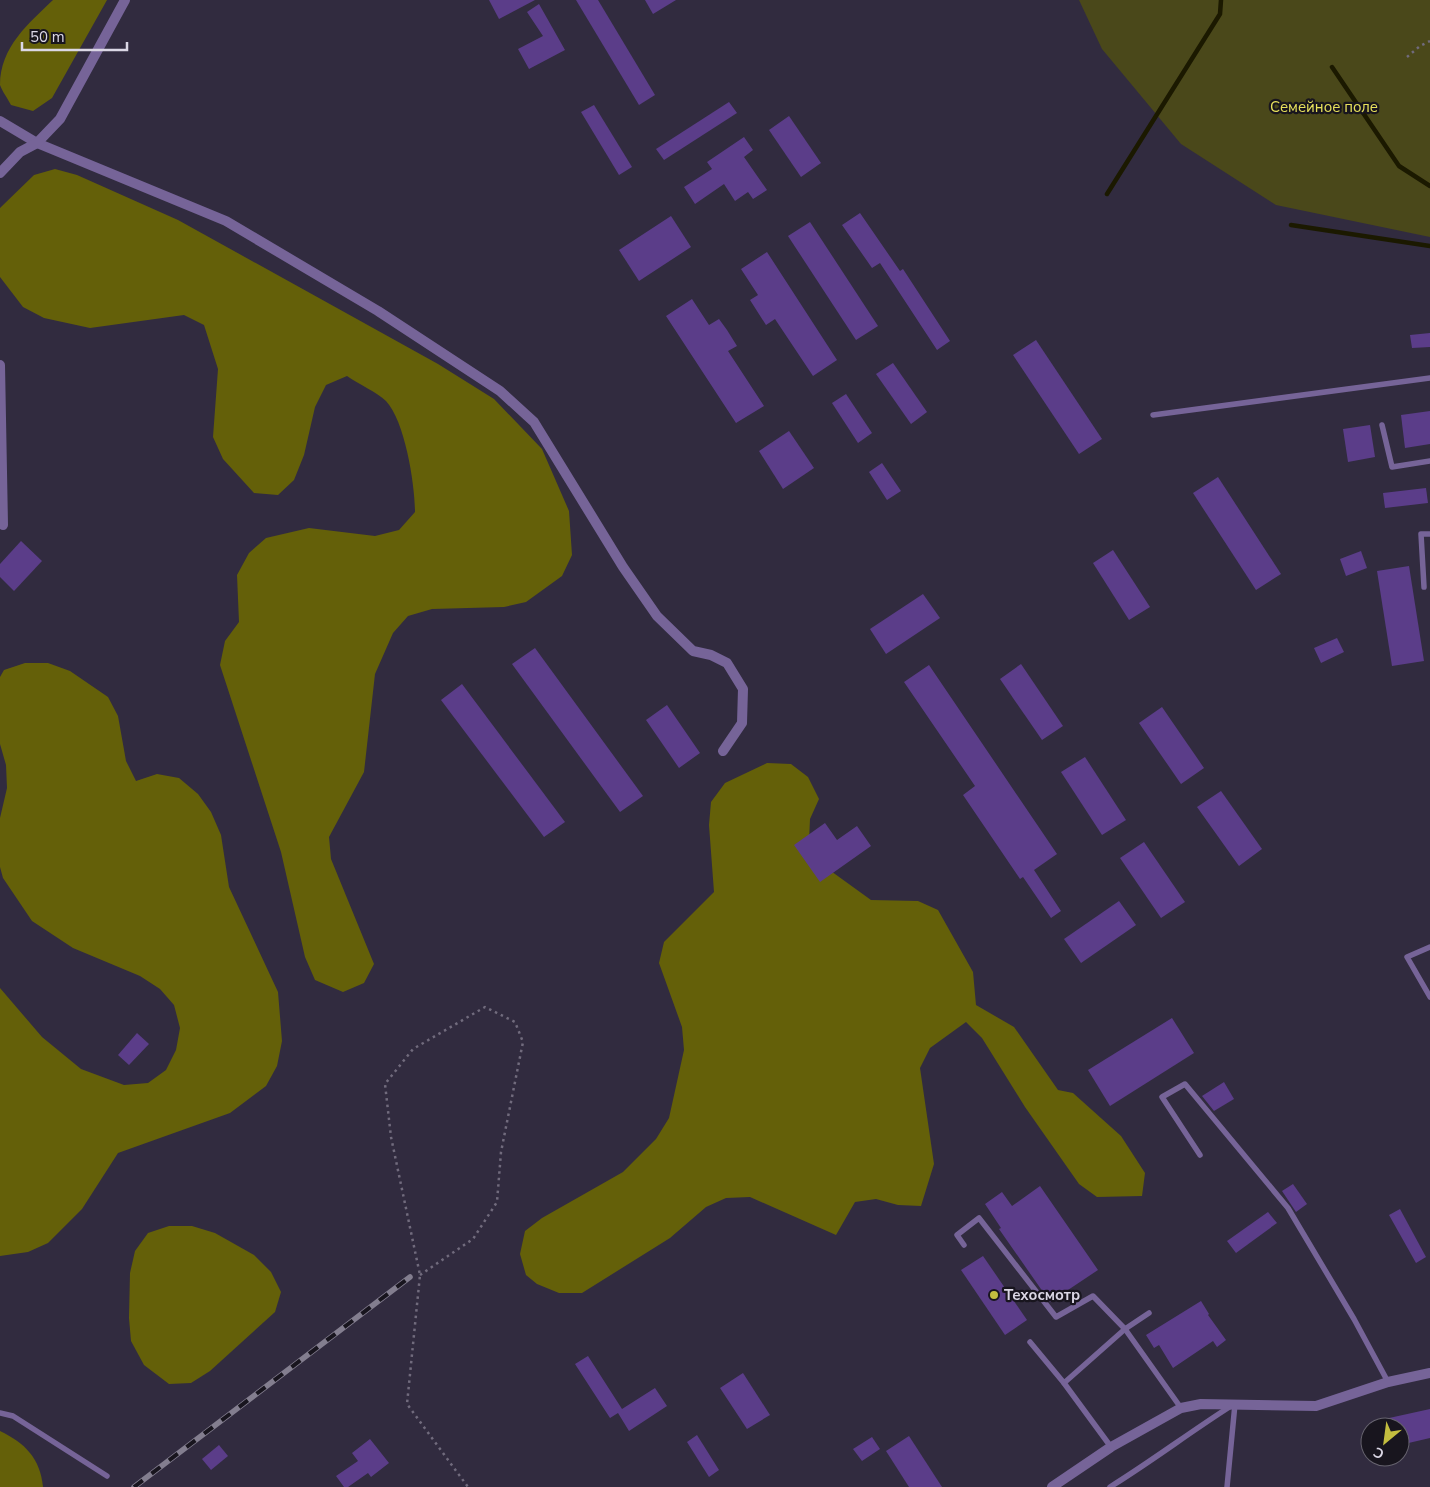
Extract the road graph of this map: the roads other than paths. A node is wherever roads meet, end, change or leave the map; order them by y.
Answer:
1 (125, 0) edge
2 (0, 121) edge
3 (37, 143) junction
4 (0, 173) edge
5 (0, 364) edge
6 (1430, 378) edge
7 (1154, 415) dead end
8 (1382, 425) dead end
9 (1430, 461) edge
10 (3, 525) dead end
11 (1430, 534) edge
12 (1424, 587) dead end
13 (723, 751) dead end
14 (1430, 947) edge
15 (1430, 996) edge
16 (1200, 1155) dead end
17 (964, 1245) dead end
18 (1149, 1313) dead end
19 (1125, 1329) junction
20 (1030, 1342) dead end
21 (1430, 1373) edge
22 (1388, 1382) junction
23 (1064, 1383) junction
24 (1235, 1404) junction
25 (1181, 1408) junction
26 (0, 1413) edge
27 (1112, 1447) junction
28 (107, 1476) dead end
29 (1052, 1487) edge
30 (1110, 1487) edge
31 (1227, 1487) edge

1 - 3 street
2 - 3 street
3 - 4 street
3 - 13 street
5 - 10 street
6 - 7 lane
8 - 9 lane
11 - 12 lane
14 - 15 lane
16 - 22 lane
17 - 19 lane
18 - 19 lane
19 - 23 lane
19 - 25 lane
20 - 23 lane
21 - 22 street
22 - 24 street
23 - 27 lane
24 - 25 street
24 - 30 lane
24 - 31 lane
25 - 27 street
26 - 28 lane
27 - 29 street

